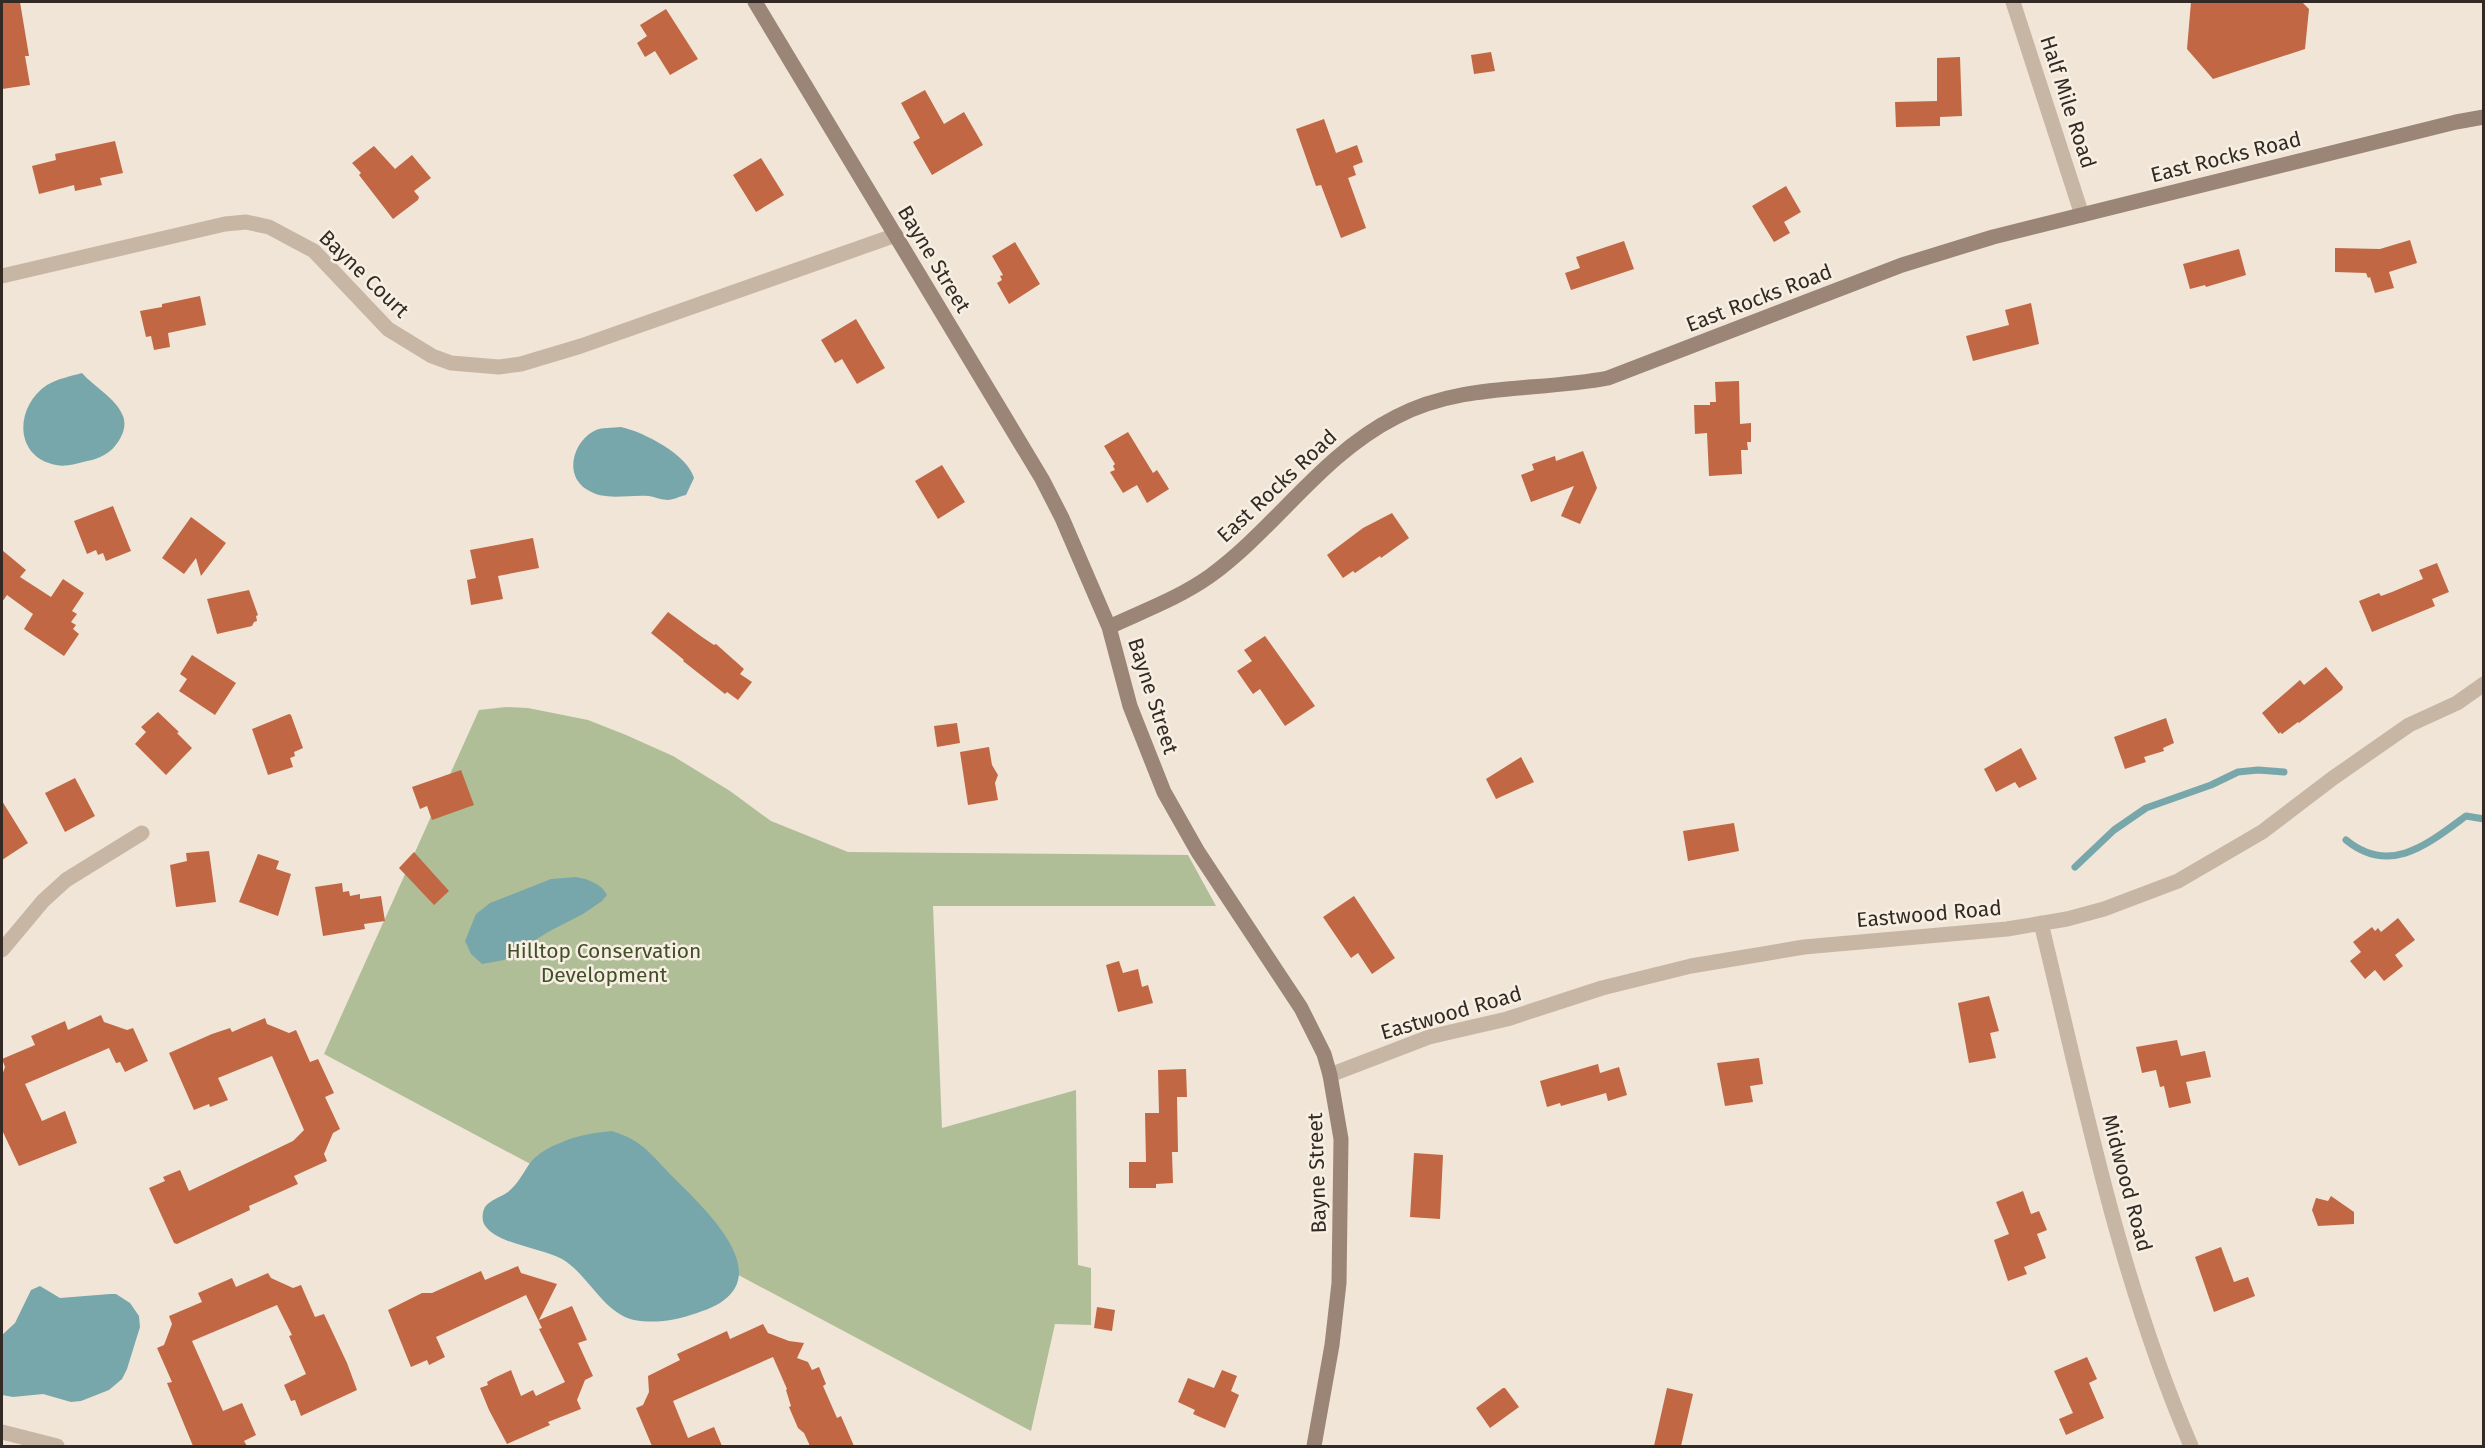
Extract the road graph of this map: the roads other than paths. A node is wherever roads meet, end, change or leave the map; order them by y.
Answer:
1 (755, 2) edge
2 (2013, 2) edge
3 (2484, 117) edge
4 (2082, 215) junction
5 (896, 235) junction
6 (2, 276) edge
7 (1109, 627) junction
8 (2484, 684) edge
9 (142, 833) dead end
10 (2041, 923) junction
11 (2, 950) edge
12 (1330, 1075) junction
13 (2, 1432) edge
14 (57, 1446) edge
15 (1314, 1446) edge
16 (2191, 1446) edge

1 - 5 street, Bayne Street
2 - 4 street, Half Mile Road
3 - 4 street, East Rocks Road
4 - 7 street, East Rocks Road
5 - 6 street, Bayne Court
5 - 7 street, Bayne Street
7 - 12 street, Bayne Street
8 - 10 street, Eastwood Road
9 - 11 street
10 - 12 street, Eastwood Road
10 - 16 street, Midwood Road
12 - 15 street, Bayne Street
13 - 14 street

